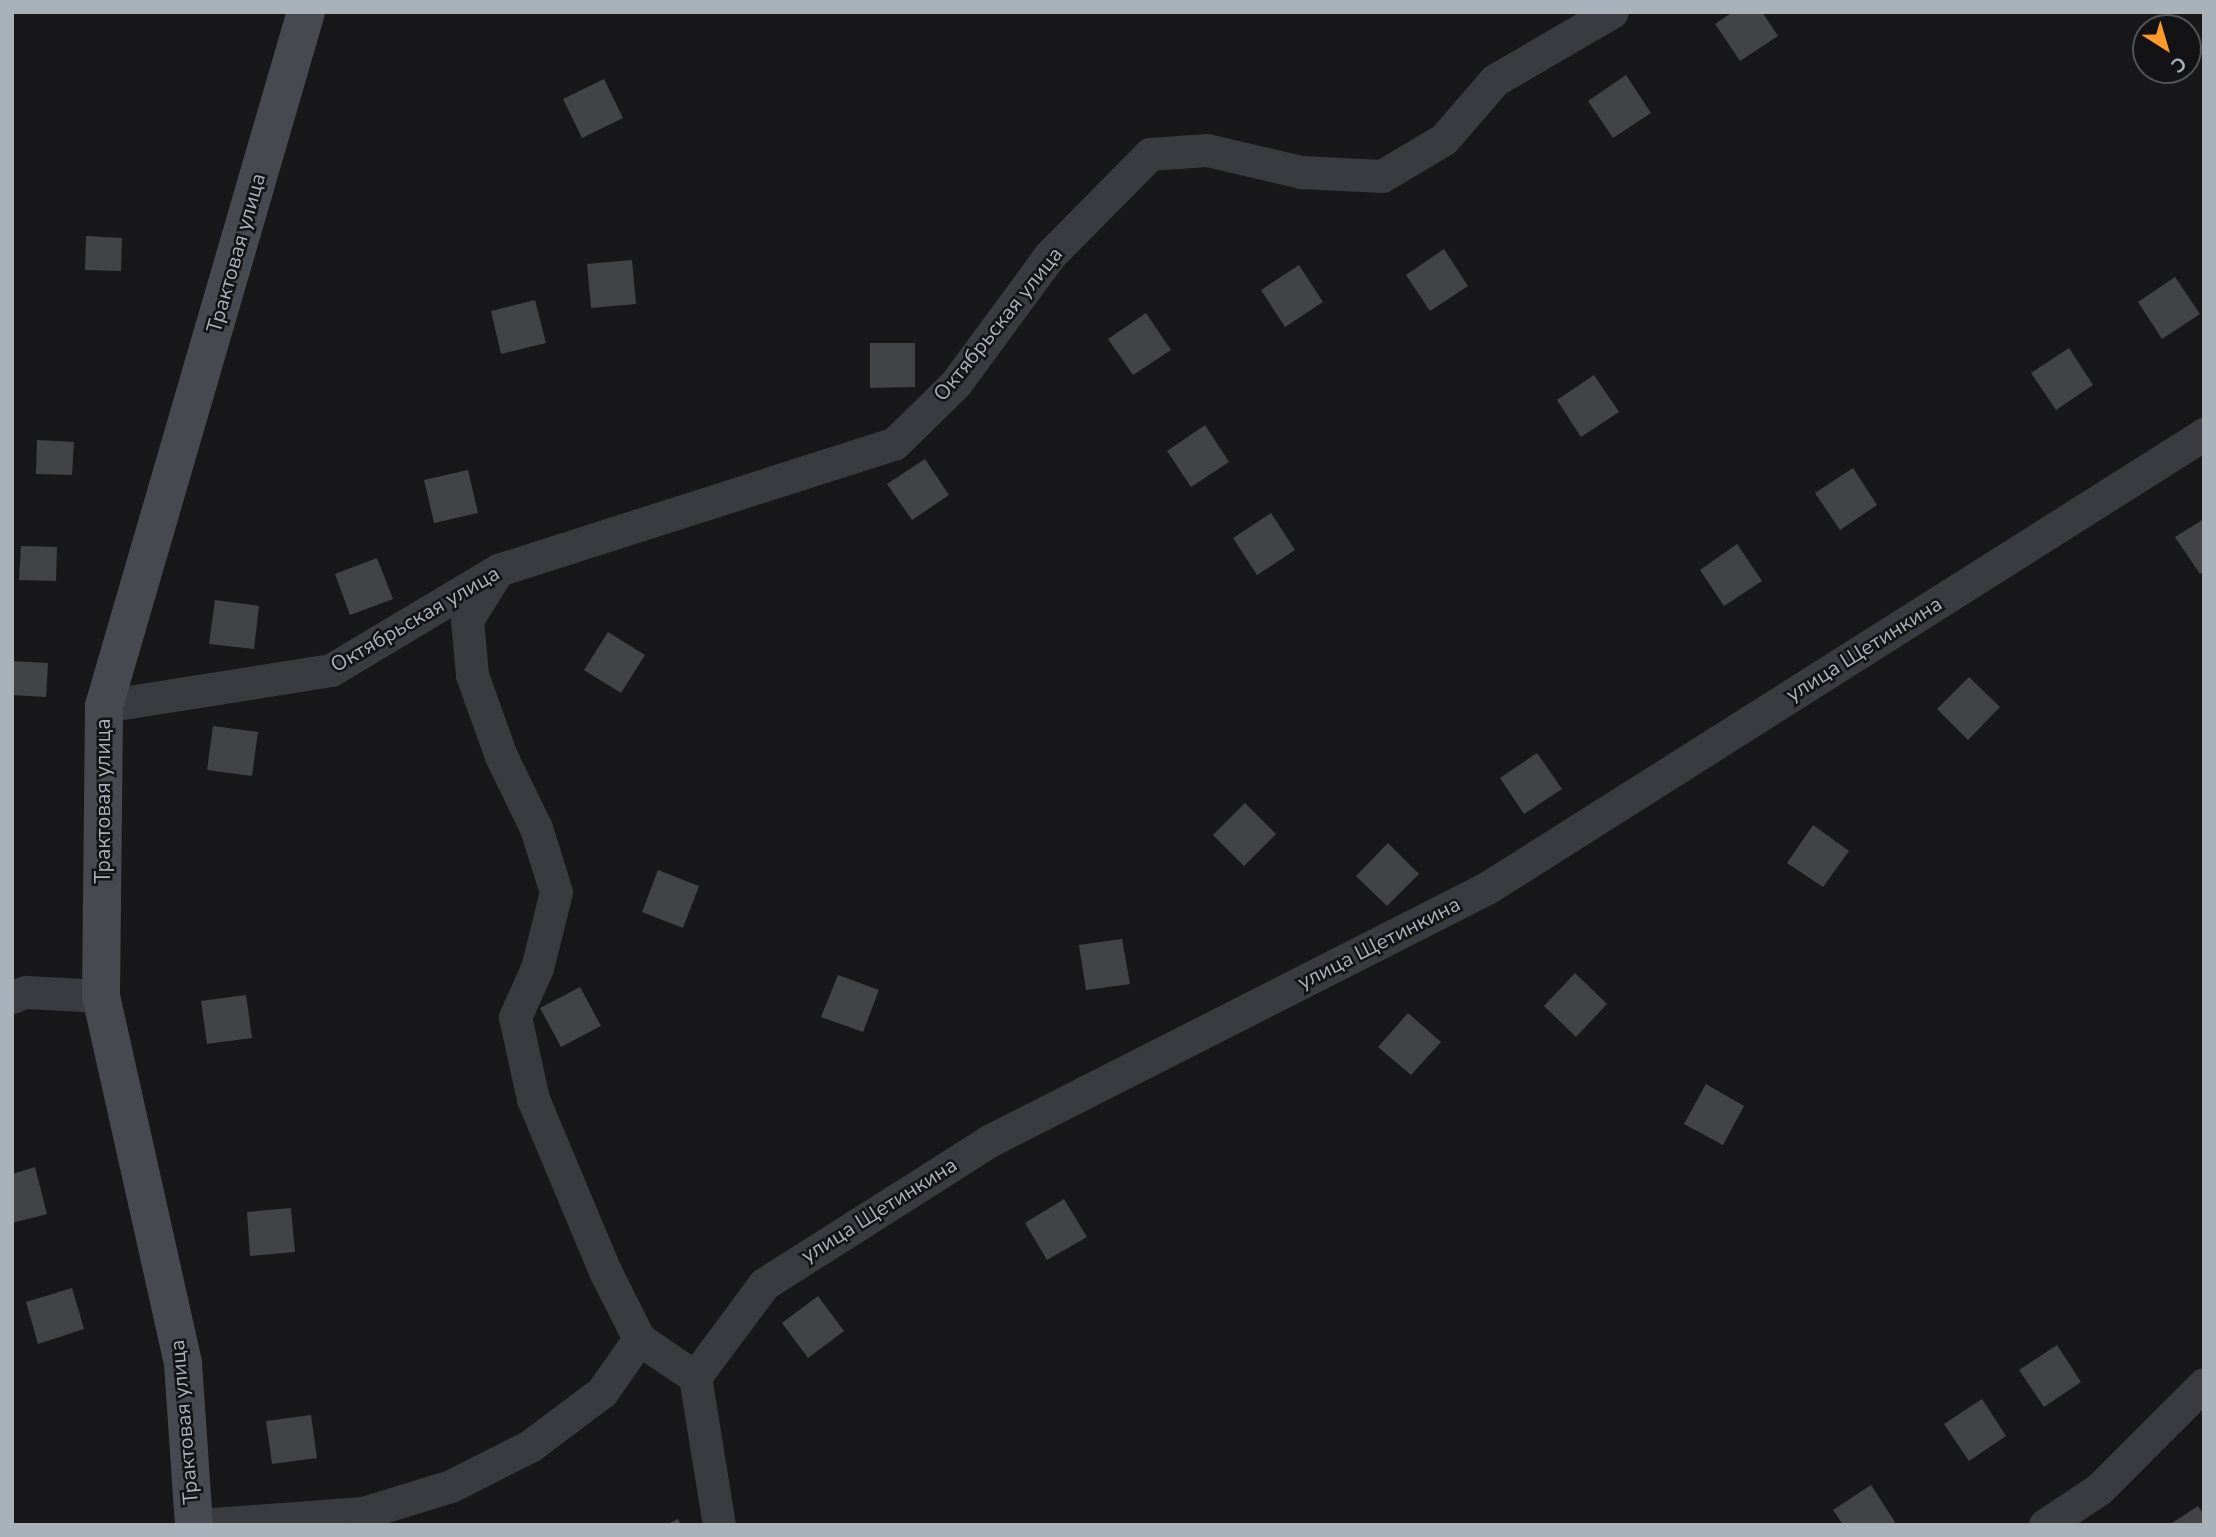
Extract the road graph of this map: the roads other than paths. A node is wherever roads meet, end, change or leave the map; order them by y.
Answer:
1 (306, 12) edge
2 (1612, 12) edge
3 (2204, 434) edge
4 (498, 570) junction
5 (104, 706) junction
6 (101, 996) junction
7 (12, 997) edge
8 (639, 1339) junction
9 (695, 1377) junction
10 (2204, 1384) edge
11 (196, 1525) edge
12 (719, 1525) edge
13 (2045, 1525) edge

1 - 5 street, Трактовая улица
2 - 4 street, Октябрьская улица
3 - 9 street, улица Щетинкина
4 - 5 street, Октябрьская улица
4 - 8 street
5 - 6 street, Трактовая улица
6 - 7 street
6 - 11 street, Трактовая улица
8 - 9 street
8 - 11 street
9 - 12 street
10 - 13 street

